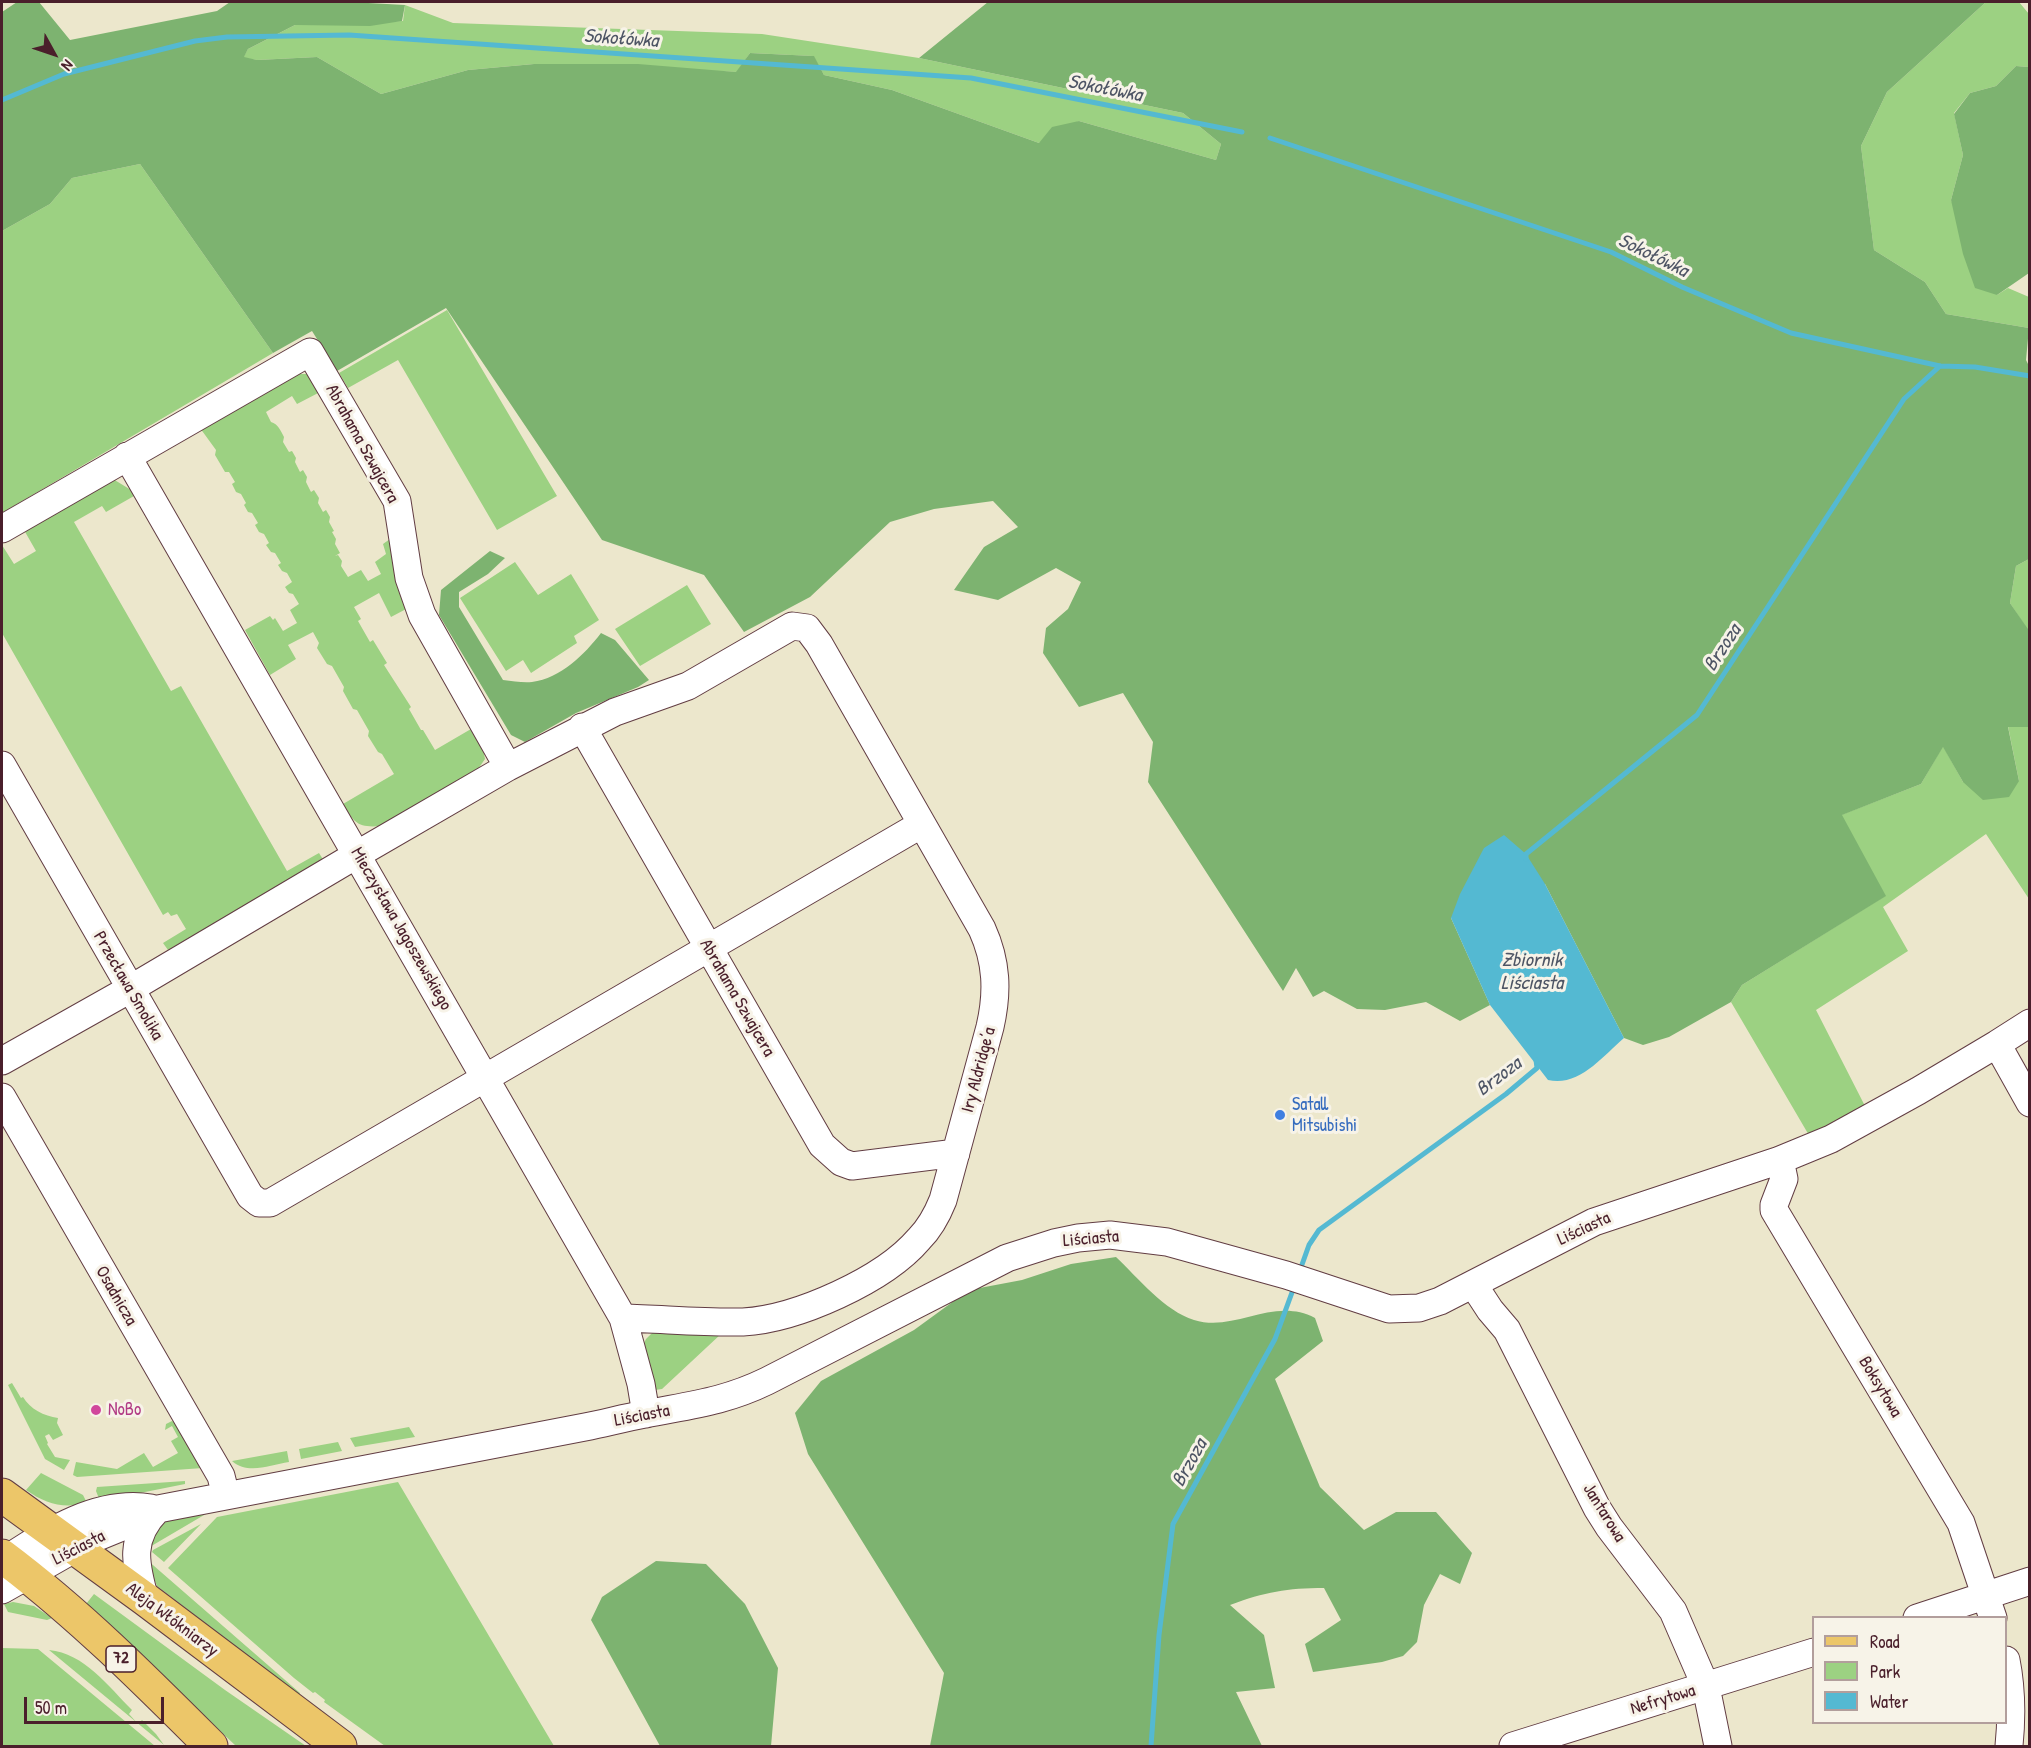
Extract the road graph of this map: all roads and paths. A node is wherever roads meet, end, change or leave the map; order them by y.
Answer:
1 (127, 456) junction
2 (2, 529) edge
3 (582, 727) junction
4 (2, 765) edge
5 (508, 767) junction
6 (922, 824) junction
7 (358, 854) junction
8 (709, 948) junction
9 (130, 989) junction
10 (2030, 1023) edge
11 (1997, 1044) junction
12 (2, 1061) edge
13 (485, 1078) junction
14 (2, 1098) edge
15 (2030, 1103) edge
16 (956, 1153) junction
17 (1780, 1160) junction
18 (1473, 1284) junction
19 (623, 1318) junction
20 (646, 1414) junction
21 (2, 1495) edge
22 (226, 1496) junction
23 (158, 1509) junction
24 (63, 1540) junction
25 (7, 1569) edge
26 (2030, 1581) edge
27 (145, 1599) junction
28 (1989, 1606) edge
29 (1924, 1616) edge
30 (1812, 1653) edge
31 (2007, 1665) edge
32 (1706, 1687) junction
33 (211, 1746) edge
34 (340, 1746) edge
35 (1513, 1746) edge
36 (1718, 1746) edge
37 (2009, 1746) edge

1 - 2 street
1 - 5 street, Abrahama Szwajcera
1 - 7 street, Mieczysława Jagoszewskiego
3 - 5 street
3 - 6 street, Iry Aldridge’a
3 - 8 street, Abrahama Szwajcera
4 - 9 street, Przecława Smolika
5 - 7 street
6 - 8 street
6 - 16 street, Iry Aldridge’a
7 - 9 street
7 - 13 street, Mieczysława Jagoszewskiego
8 - 13 street
8 - 16 street, Abrahama Szwajcera
9 - 12 street
9 - 13 street, Przecława Smolika
10 - 11 street, Liściasta
11 - 15 street
11 - 17 street, Liściasta
13 - 19 street, Mieczysława Jagoszewskiego
14 - 22 street, Osadnicza
16 - 19 street, Iry Aldridge’a
17 - 18 street, Liściasta
17 - 28 street, Boksytowa
18 - 20 street, Liściasta
18 - 32 street, Jantarowa
19 - 20 street, Mieczysława Jagoszewskiego
20 - 22 street, Liściasta
21 - 24 main road, Aleja Włókniarzy
22 - 23 street, Liściasta
23 - 24 street, Liściasta
23 - 27 street
24 - 25 street, Liściasta
24 - 27 main road, Aleja Włókniarzy
25 - 33 main road, 72
26 - 28 street
27 - 34 main road, Aleja Włókniarzy
28 - 29 street
30 - 32 street, Nefrytowa
31 - 37 street
32 - 35 street, Nefrytowa
32 - 36 street, Jantarowa

